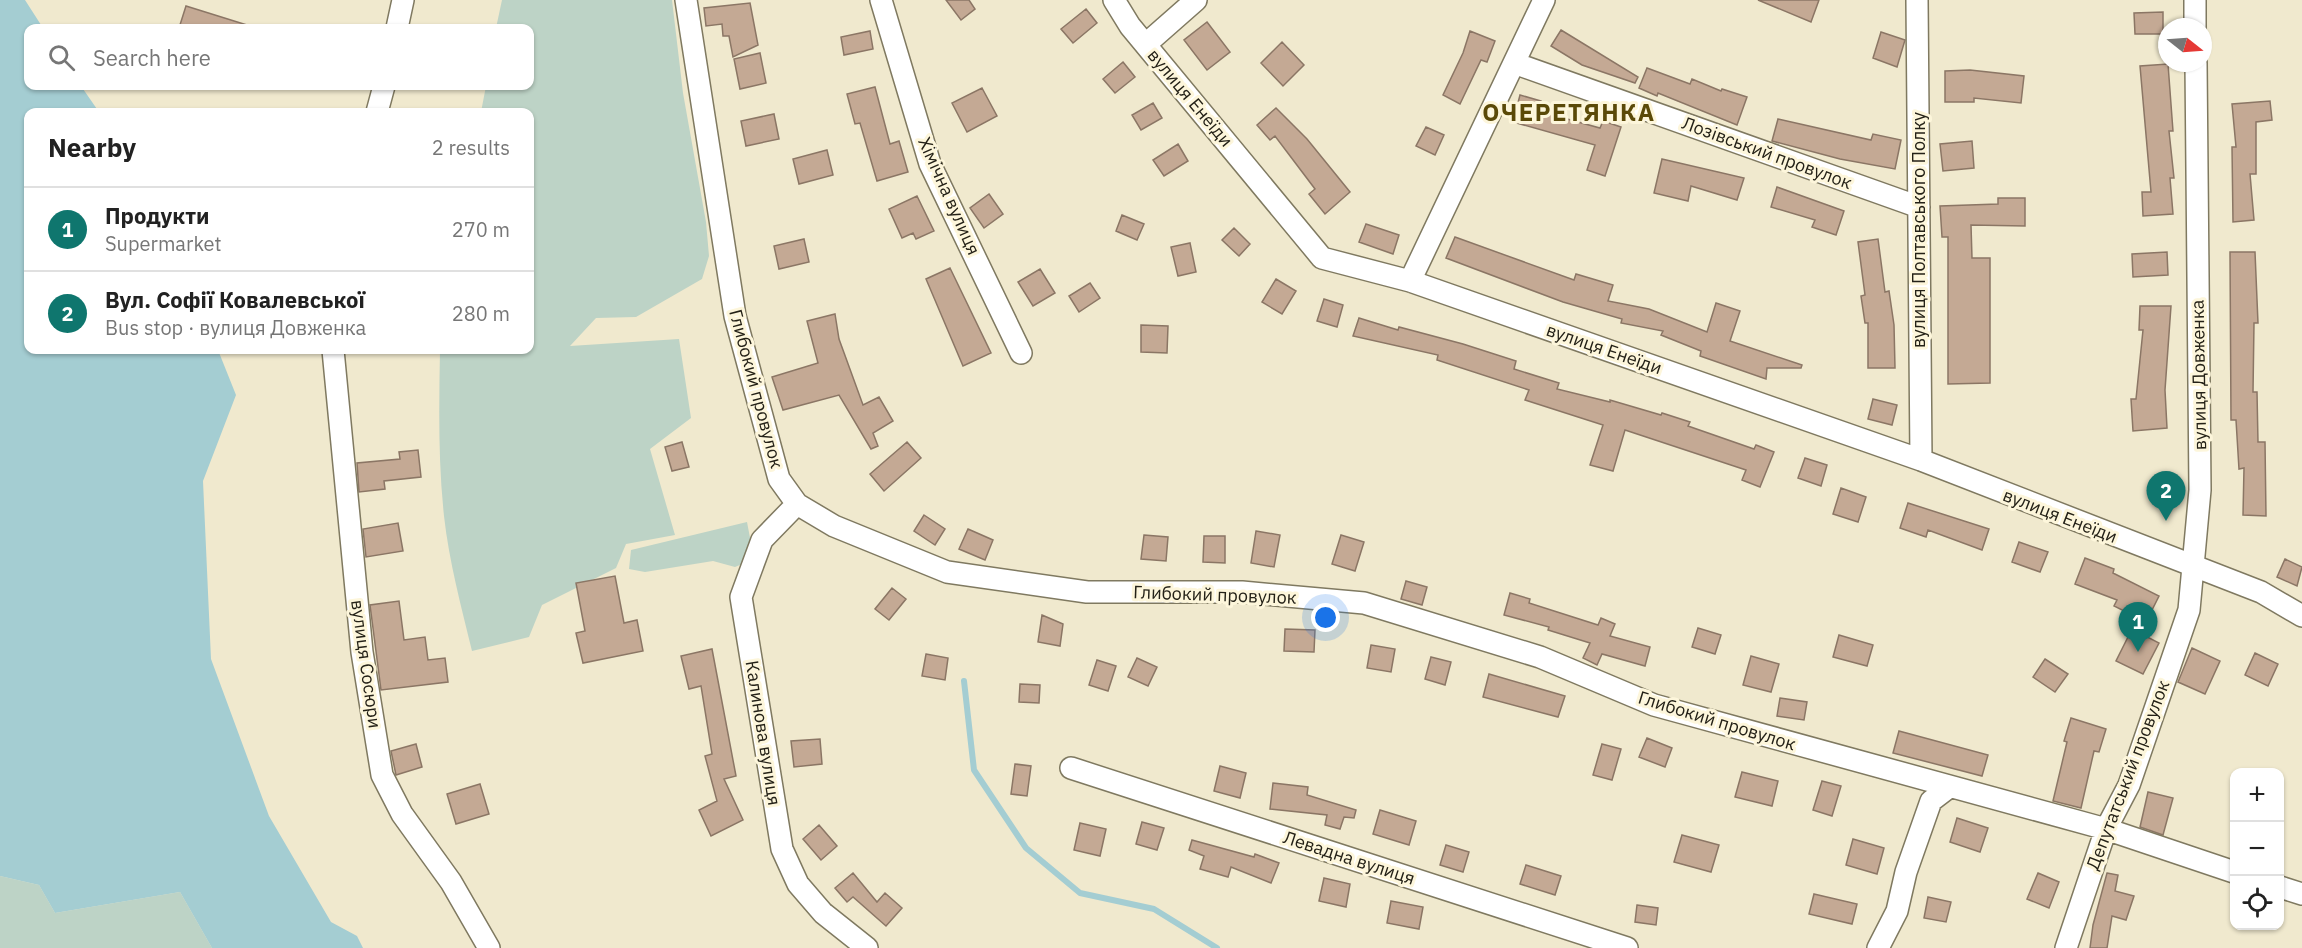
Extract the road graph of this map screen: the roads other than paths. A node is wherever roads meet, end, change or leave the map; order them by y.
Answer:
1 (403, 0) edge
2 (686, 0) edge
3 (881, 0) edge
4 (1114, 0) edge
5 (1196, 0) edge
6 (1544, 0) edge
7 (1917, 0) edge
8 (2195, 0) edge
9 (2196, 18) edge
10 (398, 24) edge
11 (1146, 44) junction
12 (1514, 63) junction
13 (2196, 72) edge
14 (383, 90) edge
15 (378, 108) edge
16 (1919, 207) junction
17 (1410, 281) junction
18 (1021, 353) dead end
19 (333, 354) edge
20 (1921, 460) junction
21 (797, 504) junction
22 (2193, 566) junction
23 (2302, 616) edge
24 (1071, 768) dead end
25 (1948, 788) junction
26 (2106, 830) junction
27 (2230, 870) edge
28 (2284, 888) edge
29 (2302, 894) edge
30 (489, 948) edge
31 (867, 948) edge
32 (1627, 948) edge
33 (1878, 948) edge
34 (2066, 948) edge

1 - 10 street
2 - 21 street, Глибокий провулок
3 - 18 street, Хімічна вулиця
4 - 11 street, вулиця Енеїди
5 - 11 street
6 - 12 street
7 - 16 street, вулиця Полтавського Полку
8 - 9 street
11 - 17 street, вулиця Енеїди
12 - 16 street, Лозівський провулок
12 - 17 street
13 - 22 street, вулиця Довженка
14 - 15 street
16 - 20 street, вулиця Полтавського Полку
17 - 20 street, вулиця Енеїди
19 - 30 street, вулиця Сосюри
20 - 22 street, вулиця Енеїди
21 - 25 street, Глибокий провулок
21 - 31 street, Калинова вулиця
22 - 23 street
22 - 26 street, Депутатський провулок
24 - 32 street, Левадна вулиця
25 - 26 street, Глибокий провулок
25 - 33 street
26 - 27 street, Глибокий провулок
26 - 34 street, Депутатський провулок
28 - 29 street

